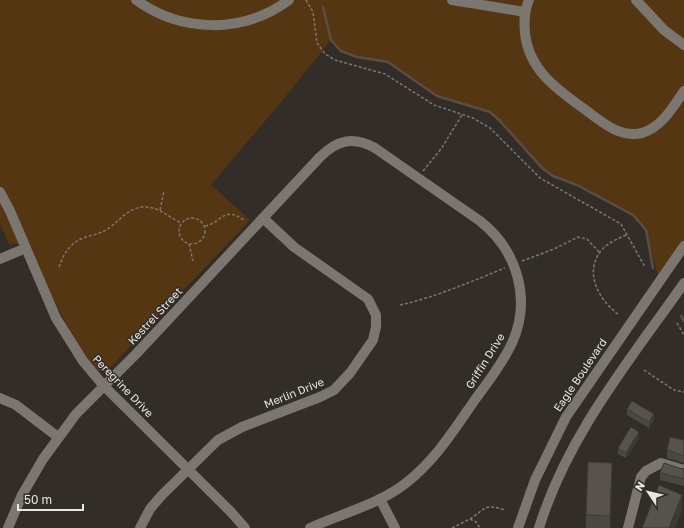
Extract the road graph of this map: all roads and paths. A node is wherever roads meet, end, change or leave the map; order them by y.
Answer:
1 (136, 0) edge
2 (289, 0) edge
3 (306, 0) edge
4 (452, 0) edge
5 (529, 0) edge
6 (636, 0) edge
7 (525, 12) junction
8 (684, 45) edge
9 (684, 91) edge
10 (462, 115) junction
11 (345, 140) joint
12 (422, 172) dead end
13 (0, 192) edge
14 (164, 192) dead end
15 (160, 210) junction
16 (263, 218) junction
17 (244, 220) dead end
18 (181, 223) junction
19 (205, 226) junction
20 (626, 235) junction
21 (189, 244) junction
22 (684, 246) edge
23 (26, 248) junction
24 (600, 252) junction
25 (0, 259) edge
26 (193, 261) dead end
27 (520, 261) dead end
28 (59, 267) dead end
29 (507, 267) dead end
30 (645, 267) dead end
31 (684, 283) edge
32 (400, 305) dead end
33 (618, 314) dead end
34 (677, 323) dead end
35 (684, 335) edge
36 (644, 370) dead end
37 (103, 385) junction
38 (684, 392) edge
39 (0, 398) edge
40 (58, 437) junction
41 (188, 470) junction
42 (684, 470) edge
43 (380, 499) junction
44 (505, 510) dead end
45 (470, 519) junction
46 (8, 528) edge
47 (140, 528) edge
48 (245, 528) edge
49 (310, 528) edge
50 (395, 528) edge
51 (452, 528) edge
52 (480, 528) edge
53 (518, 528) edge
54 (540, 528) edge
55 (628, 528) edge

1 - 2 street
3 - 10 path
4 - 7 street
5 - 7 street
6 - 8 street
7 - 9 street
10 - 12 path
10 - 20 path
11 - 16 street, Kestrel Street
11 - 43 street, Griffin Drive
13 - 23 street, Peregrine Drive
14 - 15 path
15 - 18 path
15 - 28 path
16 - 37 street, Kestrel Street
16 - 41 street, Merlin Drive
17 - 19 path
18 - 19 path
18 - 21 path
19 - 21 path
20 - 24 path
20 - 30 path
21 - 26 path
22 - 53 street, Eagle Boulevard
23 - 25 street
23 - 37 street, Peregrine Drive
24 - 27 path
24 - 33 path
29 - 32 path
31 - 54 street
34 - 35 path
36 - 38 path
37 - 40 street, Kestrel Street
37 - 41 street, Peregrine Drive
39 - 40 street
40 - 46 street, Kestrel Street
41 - 47 street, Merlin Drive
41 - 48 street, Peregrine Drive
42 - 55 street
43 - 49 street, Griffin Drive
43 - 50 street
44 - 45 path
45 - 51 path
45 - 52 path

